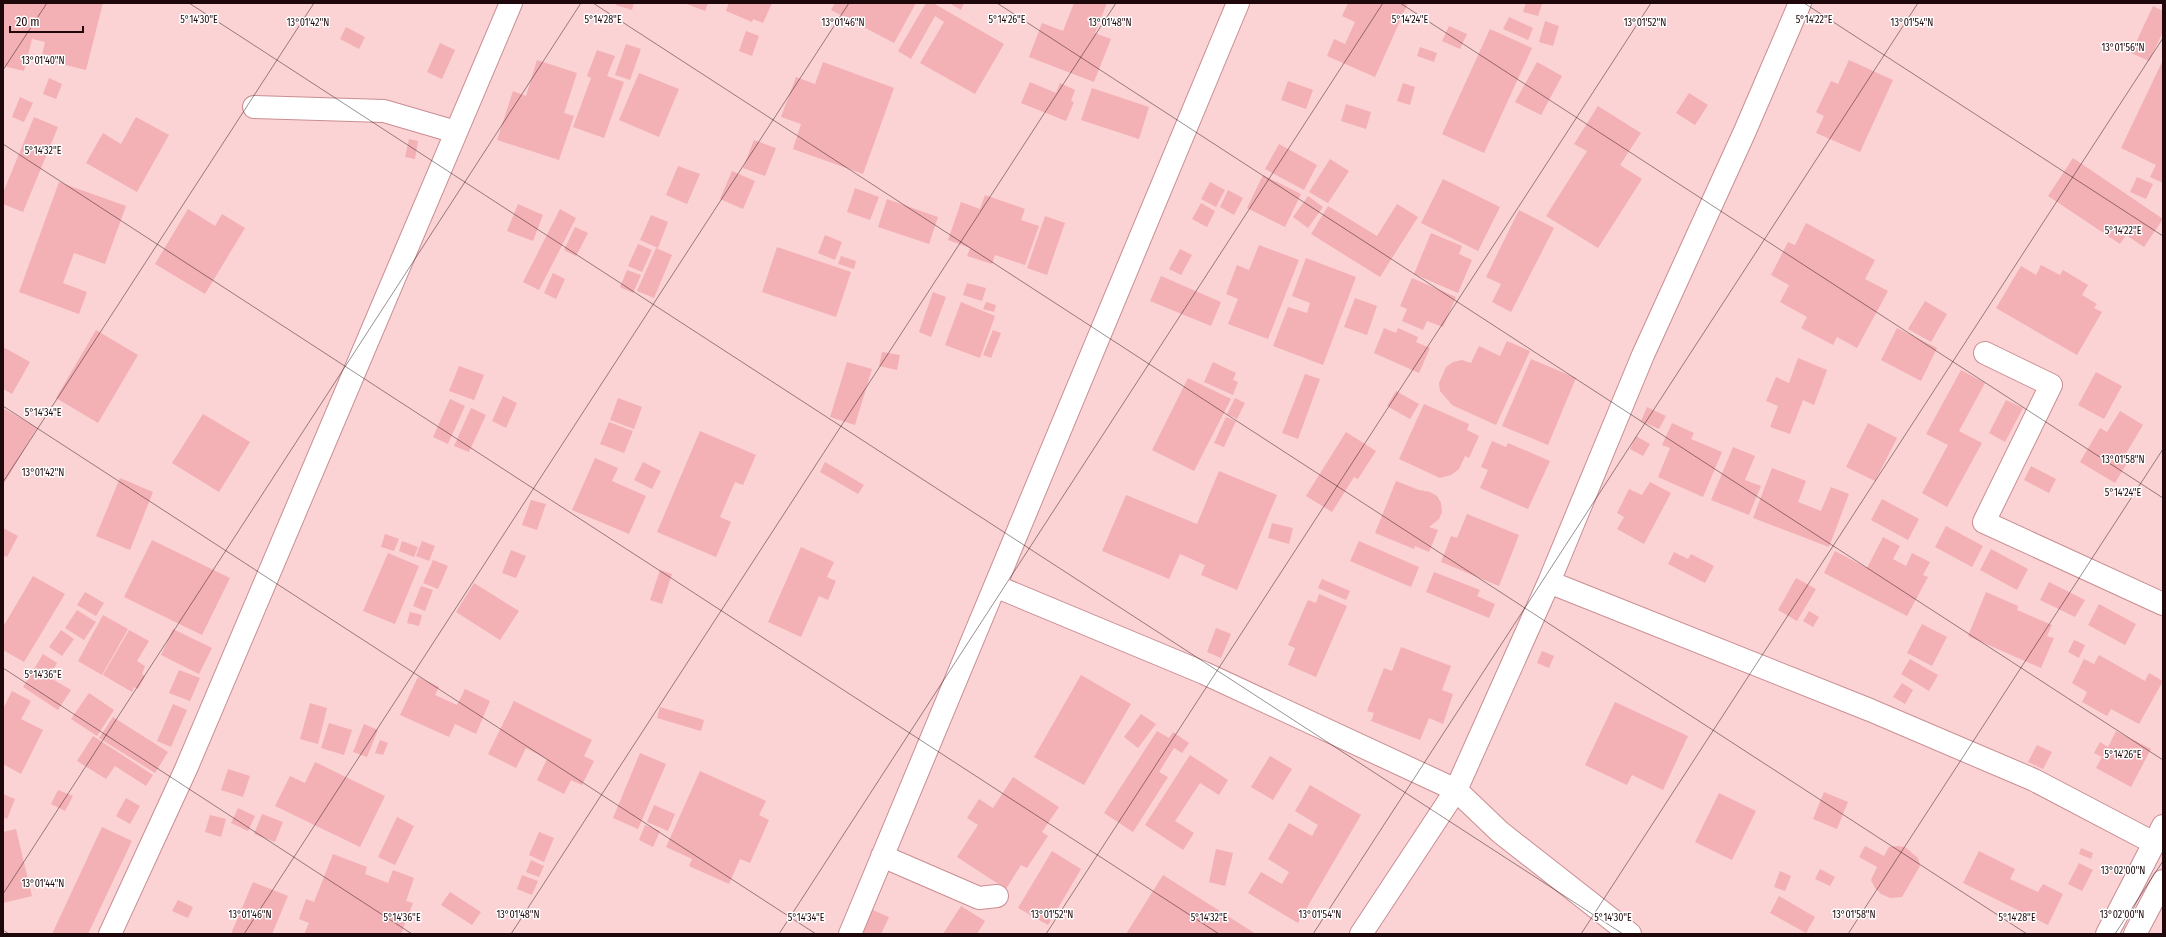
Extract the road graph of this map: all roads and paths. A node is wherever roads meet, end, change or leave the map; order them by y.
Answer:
1 (511, 3) edge
2 (1238, 3) edge
3 (1800, 3) edge
4 (254, 107) dead end
5 (456, 132) junction
6 (1985, 353) dead end
7 (1549, 582) junction
8 (995, 586) junction
9 (2163, 604) edge
10 (1456, 790) junction
11 (2159, 835) edge
12 (882, 856) junction
13 (2163, 881) edge
14 (997, 896) dead end
15 (110, 934) edge
16 (850, 934) edge
17 (1361, 934) edge
18 (1630, 934) edge
19 (2107, 934) edge
20 (2135, 934) edge

1 - 5 street
2 - 8 street
3 - 7 street
4 - 5 street
5 - 15 street
6 - 9 street
7 - 10 street
7 - 11 street
8 - 10 street
8 - 12 street
10 - 17 street
10 - 18 street
11 - 19 street
12 - 14 street
12 - 16 street
13 - 20 street

